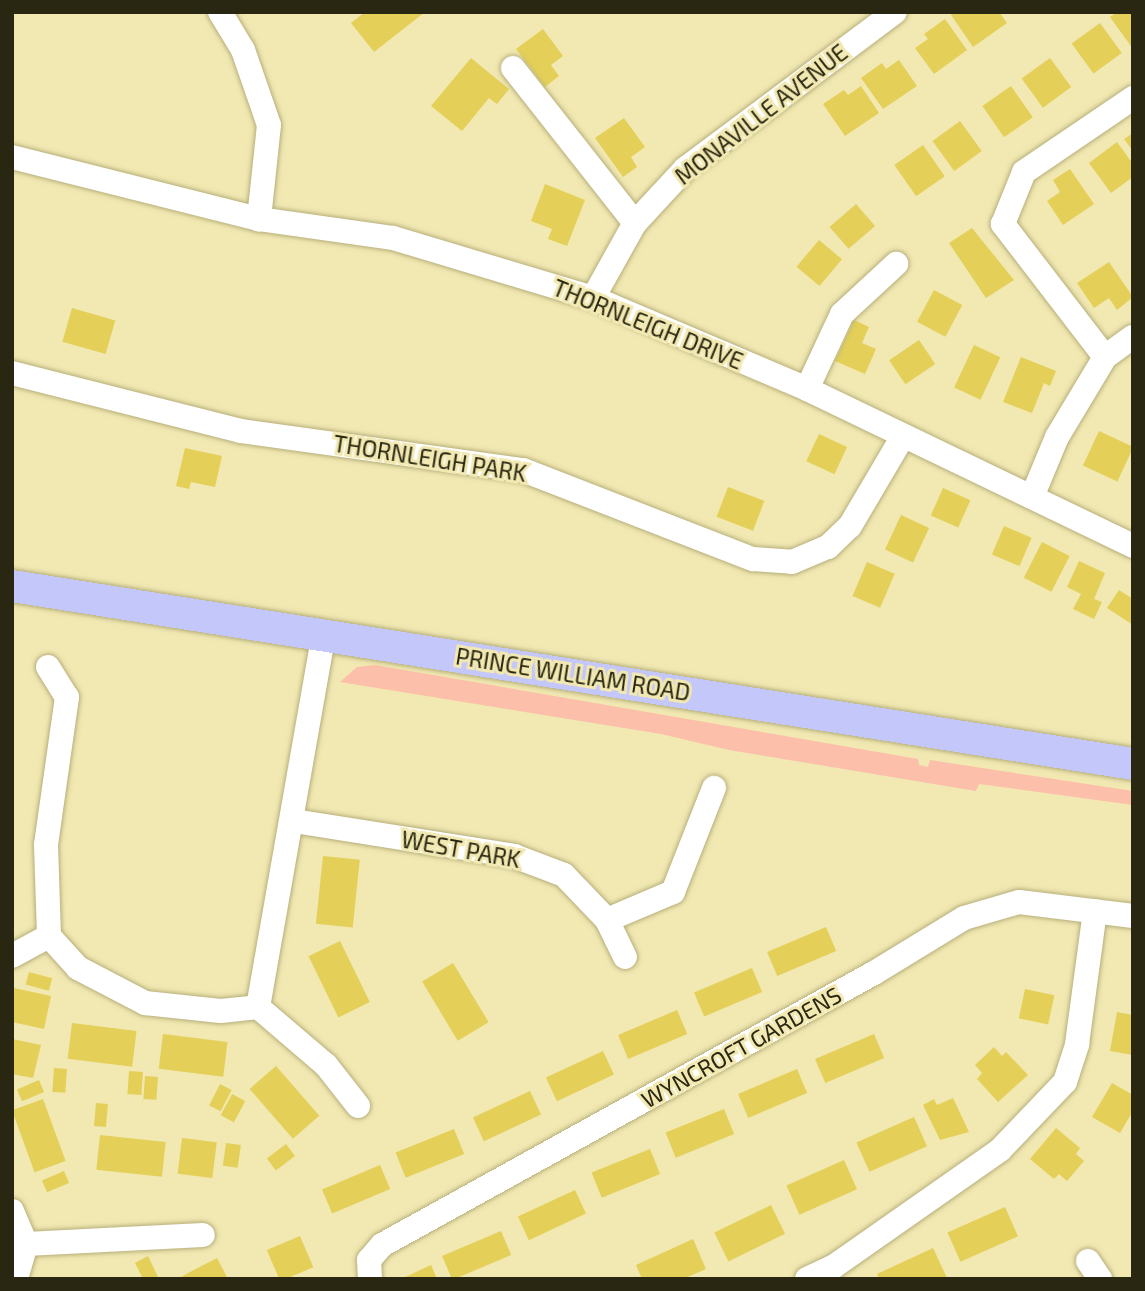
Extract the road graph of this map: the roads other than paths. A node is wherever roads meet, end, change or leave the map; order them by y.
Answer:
1 (219, 12) edge
2 (895, 12) edge
3 (513, 68) dead end
4 (1133, 98) edge
5 (12, 157) edge
6 (259, 219) junction
7 (635, 223) junction
8 (896, 264) dead end
9 (593, 298) junction
10 (1133, 337) edge
11 (1105, 356) junction
12 (12, 373) edge
13 (807, 389) junction
14 (902, 436) junction
15 (1032, 497) junction
16 (1133, 546) edge
17 (12, 586) edge
18 (324, 634) junction
19 (48, 667) dead end
20 (1133, 764) edge
21 (713, 788) dead end
22 (294, 821) junction
23 (1095, 911) junction
24 (1133, 916) edge
25 (607, 920) junction
26 (49, 936) junction
27 (12, 956) edge
28 (625, 957) dead end
29 (258, 1007) junction
30 (358, 1106) dead end
31 (12, 1211) edge
32 (203, 1235) dead end
33 (26, 1244) junction
34 (370, 1269) edge
35 (16, 1279) edge
36 (807, 1279) edge

1 - 6 street
2 - 7 street, MONAVILLE AVENUE
3 - 7 street
4 - 11 street
5 - 6 street, THORNLEIGH DRIVE
6 - 9 street, THORNLEIGH DRIVE
7 - 9 street, MONAVILLE AVENUE
8 - 13 street
9 - 13 street, THORNLEIGH DRIVE
10 - 11 street
11 - 15 street
12 - 14 street, THORNLEIGH PARK
13 - 14 street, THORNLEIGH DRIVE
14 - 15 street, THORNLEIGH DRIVE
15 - 16 street, THORNLEIGH DRIVE
17 - 18 main road, PRINCE WILLIAM ROAD
18 - 20 main road, PRINCE WILLIAM ROAD
18 - 22 street
19 - 26 street
21 - 25 street
22 - 25 street, WEST PARK
22 - 29 street
23 - 24 street, WYNCROFT GARDENS
23 - 34 street, WYNCROFT GARDENS
23 - 36 street
25 - 28 street, WEST PARK
26 - 27 street
26 - 29 street
29 - 30 street
31 - 33 street
32 - 33 street
33 - 35 street

